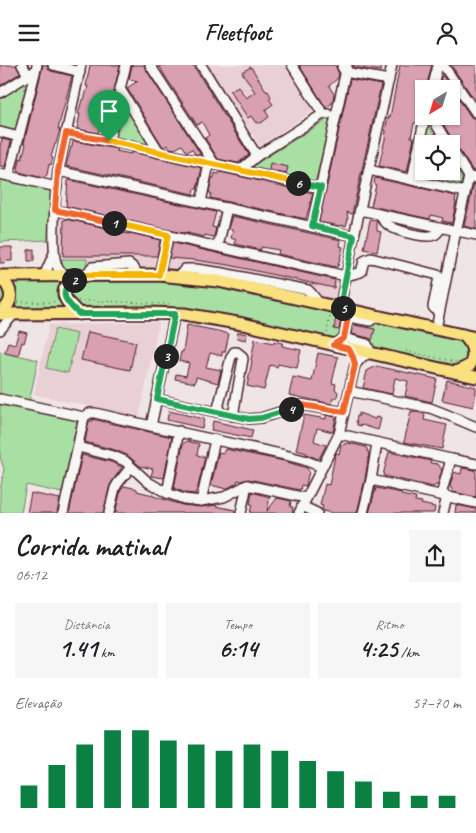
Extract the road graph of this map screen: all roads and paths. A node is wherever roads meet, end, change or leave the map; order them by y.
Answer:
1 (22, 65) edge
2 (53, 65) edge
3 (126, 65) edge
4 (150, 65) edge
5 (201, 65) edge
6 (292, 65) edge
7 (392, 65) edge
8 (438, 65) edge
9 (443, 65) edge
10 (344, 67) edge
11 (80, 69) edge
12 (33, 71) edge
13 (389, 80) junction
14 (434, 80) edge
15 (120, 89) junction
16 (0, 93) edge
17 (476, 113) edge
18 (323, 114) junction
19 (336, 114) junction
20 (423, 125) edge
21 (0, 132) edge
22 (66, 133) junction
23 (18, 137) junction
24 (109, 141) junction
25 (160, 153) junction
26 (257, 156) junction
27 (460, 161) edge
28 (212, 164) junction
29 (369, 170) junction
30 (58, 171) junction
31 (240, 171) junction
32 (4, 175) edge
33 (472, 178) edge
34 (412, 180) junction
35 (57, 187) junction
36 (321, 187) junction
37 (466, 192) junction
38 (201, 202) junction
39 (226, 208) junction
40 (55, 210) junction
41 (360, 210) junction
42 (312, 226) junction
43 (456, 231) junction
44 (168, 235) junction
45 (476, 235) edge
46 (354, 236) junction
47 (218, 247) junction
48 (54, 253) junction
49 (65, 275) junction
50 (86, 275) junction
51 (159, 275) junction
52 (44, 276) junction
53 (346, 276) junction
54 (0, 277) edge
55 (341, 312) junction
56 (0, 313) edge
57 (439, 313) junction
58 (14, 314) junction
59 (79, 314) junction
60 (175, 314) junction
61 (436, 329) junction
62 (0, 330) edge
63 (326, 334) dead end
64 (463, 335) junction
65 (476, 338) edge
66 (347, 344) junction
67 (371, 353) junction
68 (355, 365) junction
69 (455, 372) junction
70 (476, 377) edge
71 (349, 391) junction
72 (0, 399) edge
73 (157, 399) junction
74 (217, 412) junction
75 (344, 412) junction
76 (232, 416) junction
77 (84, 417) junction
78 (151, 426) junction
79 (476, 427) edge
80 (179, 431) junction
81 (339, 435) junction
82 (215, 440) junction
83 (377, 443) junction
84 (78, 447) junction
85 (451, 459) junction
86 (476, 464) edge
87 (131, 467) junction
88 (322, 467) junction
89 (370, 480) junction
90 (247, 485) junction
91 (167, 493) junction
92 (444, 496) junction
93 (201, 501) junction
94 (476, 503) edge
95 (302, 506) edge
96 (64, 513) edge
97 (109, 513) edge
98 (241, 513) edge
99 (316, 513) edge
100 (363, 513) edge
101 (443, 513) edge

1 - 12 street
2 - 11 street
3 - 15 street
4 - 28 street
5 - 26 street
6 - 18 street
7 - 13 street
8 - 14 street
9 - 17 street
10 - 13 street
10 - 19 street
11 - 22 street
12 - 16 street
12 - 23 street
13 - 29 street
15 - 24 street
15 - 25 street
18 - 19 street
18 - 26 street
19 - 36 street
20 - 34 street
21 - 23 street
22 - 24 street
22 - 30 street
23 - 32 street
24 - 25 street
25 - 28 street
26 - 31 street
27 - 33 street
28 - 31 street
28 - 38 street
29 - 34 street
29 - 41 street
30 - 35 street
30 - 38 street
31 - 36 street
32 - 35 street
33 - 37 street
34 - 37 street
35 - 40 street
36 - 42 street
37 - 43 street
38 - 39 street
39 - 42 street
39 - 47 street
40 - 44 street
40 - 48 street
41 - 43 street
41 - 46 street
42 - 46 street
43 - 45 street
43 - 57 street
44 - 47 street
44 - 51 street
46 - 53 street
47 - 53 street
48 - 49 street
48 - 52 street
49 - 50 main road
49 - 52 main road
50 - 51 main road
50 - 59 main road
51 - 55 main road
52 - 54 main road
53 - 55 street
53 - 57 street
54 - 56 main road
55 - 61 main road
55 - 63 path
55 - 66 street
56 - 58 main road
57 - 61 street
58 - 59 main road
58 - 62 street
59 - 60 main road
60 - 66 main road
60 - 73 street
61 - 64 main road
64 - 65 main road
64 - 69 main road
66 - 67 main road
66 - 68 street
67 - 68 street
67 - 69 main road
68 - 71 street
69 - 70 main road
71 - 75 street
71 - 79 street
72 - 77 street
73 - 74 street
73 - 78 street
74 - 76 street
74 - 76 street
75 - 76 street
75 - 81 street
77 - 78 street
77 - 84 street
78 - 80 street
80 - 82 street
80 - 91 street
81 - 83 street
81 - 88 street
82 - 88 street
82 - 93 street
83 - 85 street
83 - 89 street
84 - 87 street
84 - 96 street
85 - 86 street
85 - 92 street
87 - 91 street
87 - 97 street
88 - 95 street
89 - 92 street
89 - 100 street
90 - 93 street
90 - 95 street
90 - 98 street
91 - 93 street
92 - 94 street
92 - 101 street
95 - 99 street

